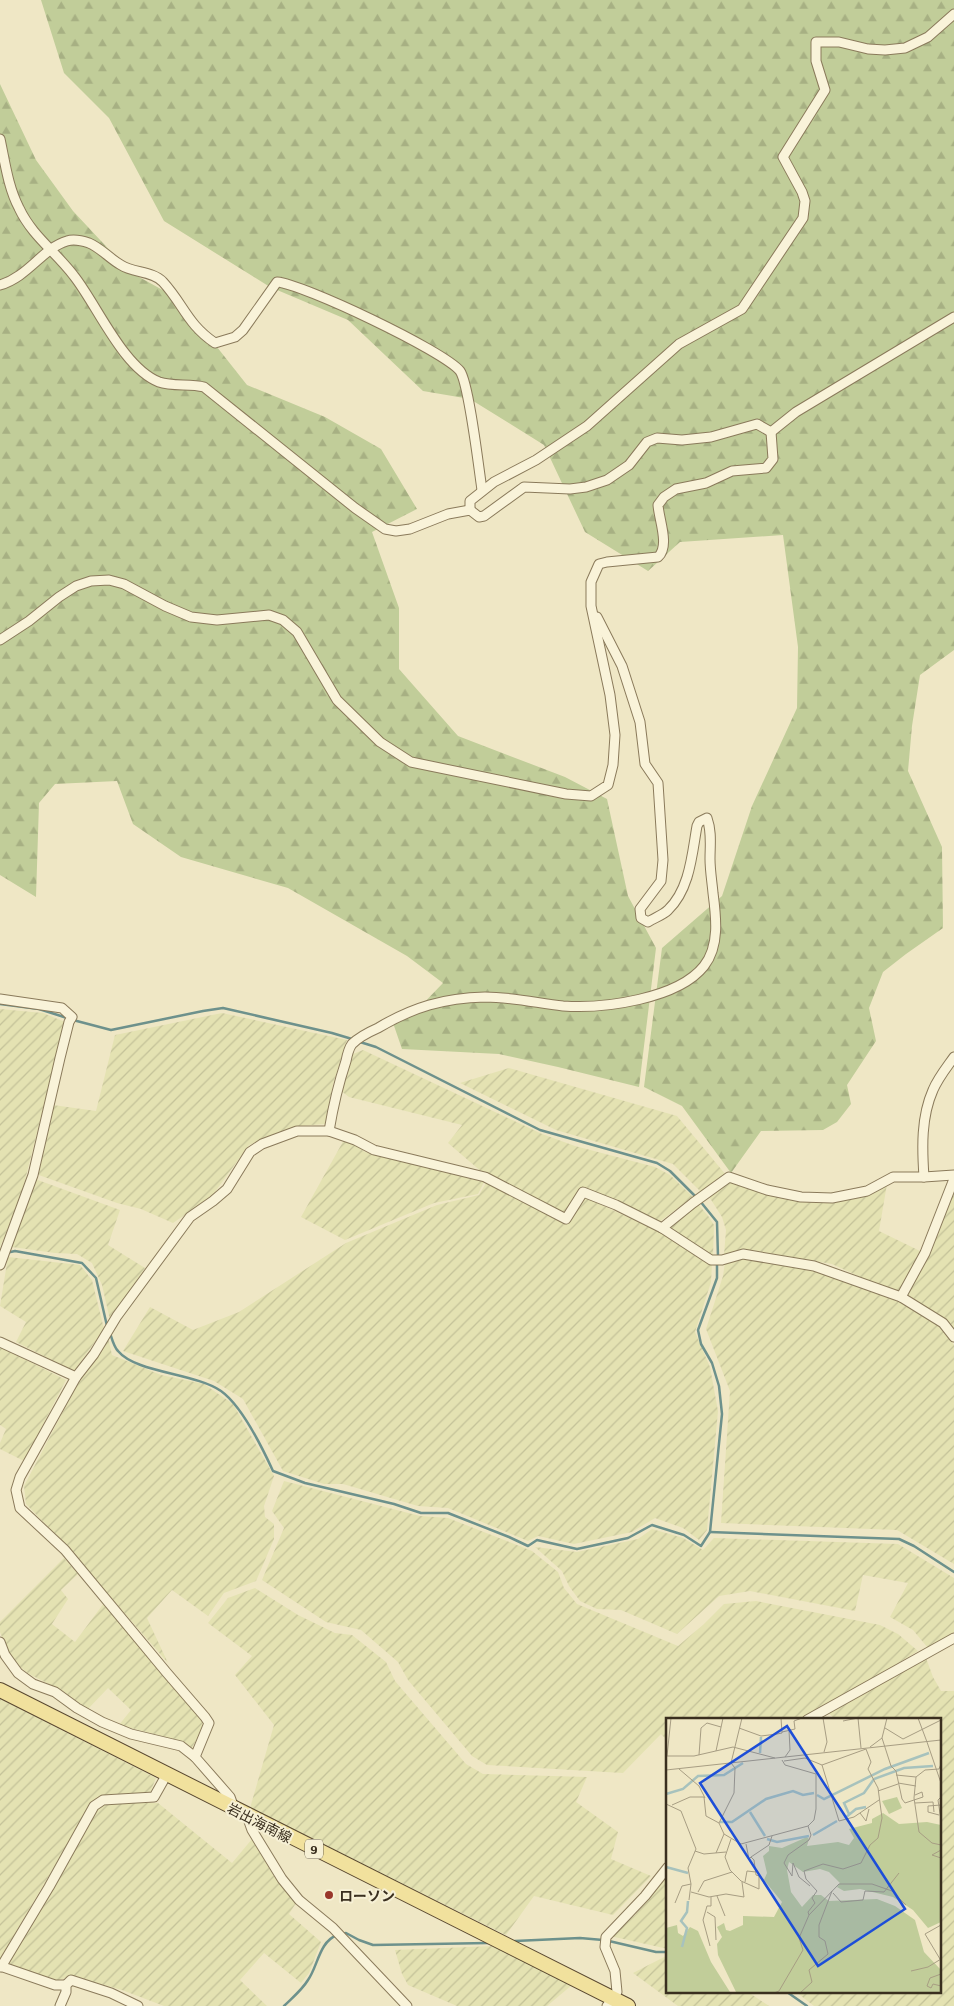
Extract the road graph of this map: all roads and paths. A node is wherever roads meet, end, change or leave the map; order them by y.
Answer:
1 (954, 14) edge
2 (0, 138) edge
3 (51, 251) junction
4 (0, 285) edge
5 (954, 317) edge
6 (771, 432) junction
7 (482, 490) junction
8 (470, 510) junction
9 (591, 606) junction
10 (0, 640) edge
11 (0, 999) edge
12 (954, 1057) edge
13 (329, 1131) junction
14 (954, 1175) edge
15 (924, 1177) junction
16 (954, 1179) edge
17 (662, 1228) junction
18 (0, 1265) edge
19 (901, 1298) junction
20 (954, 1337) edge
21 (0, 1342) edge
22 (76, 1377) junction
23 (954, 1638) edge
24 (0, 1642) edge
25 (2, 1659) edge
26 (0, 1690) edge
27 (812, 1718) edge
28 (195, 1757) junction
29 (167, 1774) junction
30 (234, 1808) junction
31 (247, 1816) junction
32 (666, 1870) edge
33 (0, 1966) edge
34 (66, 1985) junction
35 (610, 2002) edge
36 (60, 2006) edge
37 (138, 2006) edge
38 (408, 2006) edge
39 (628, 2006) edge

1 - 7 street
2 - 3 street
3 - 4 street
3 - 7 street
3 - 8 street
5 - 6 street
6 - 8 street
6 - 9 street
7 - 8 street
9 - 10 street
9 - 13 street
11 - 18 street
12 - 15 street
13 - 17 street
13 - 22 street
14 - 15 street
15 - 17 street
16 - 19 street
17 - 19 street
19 - 20 street
21 - 22 street
22 - 28 street
23 - 27 street
24 - 25 street
25 - 28 street
26 - 29 main road, 岩出海南線 / 9
28 - 30 street
29 - 30 main road, 岩出海南線 / 9
29 - 33 street
30 - 31 main road, 岩出海南線 / 9
31 - 35 main road, 岩出海南線 / 9
31 - 38 street
32 - 35 street
33 - 34 street
34 - 36 street
34 - 37 street
35 - 39 main road, 岩出海南線 / 9

